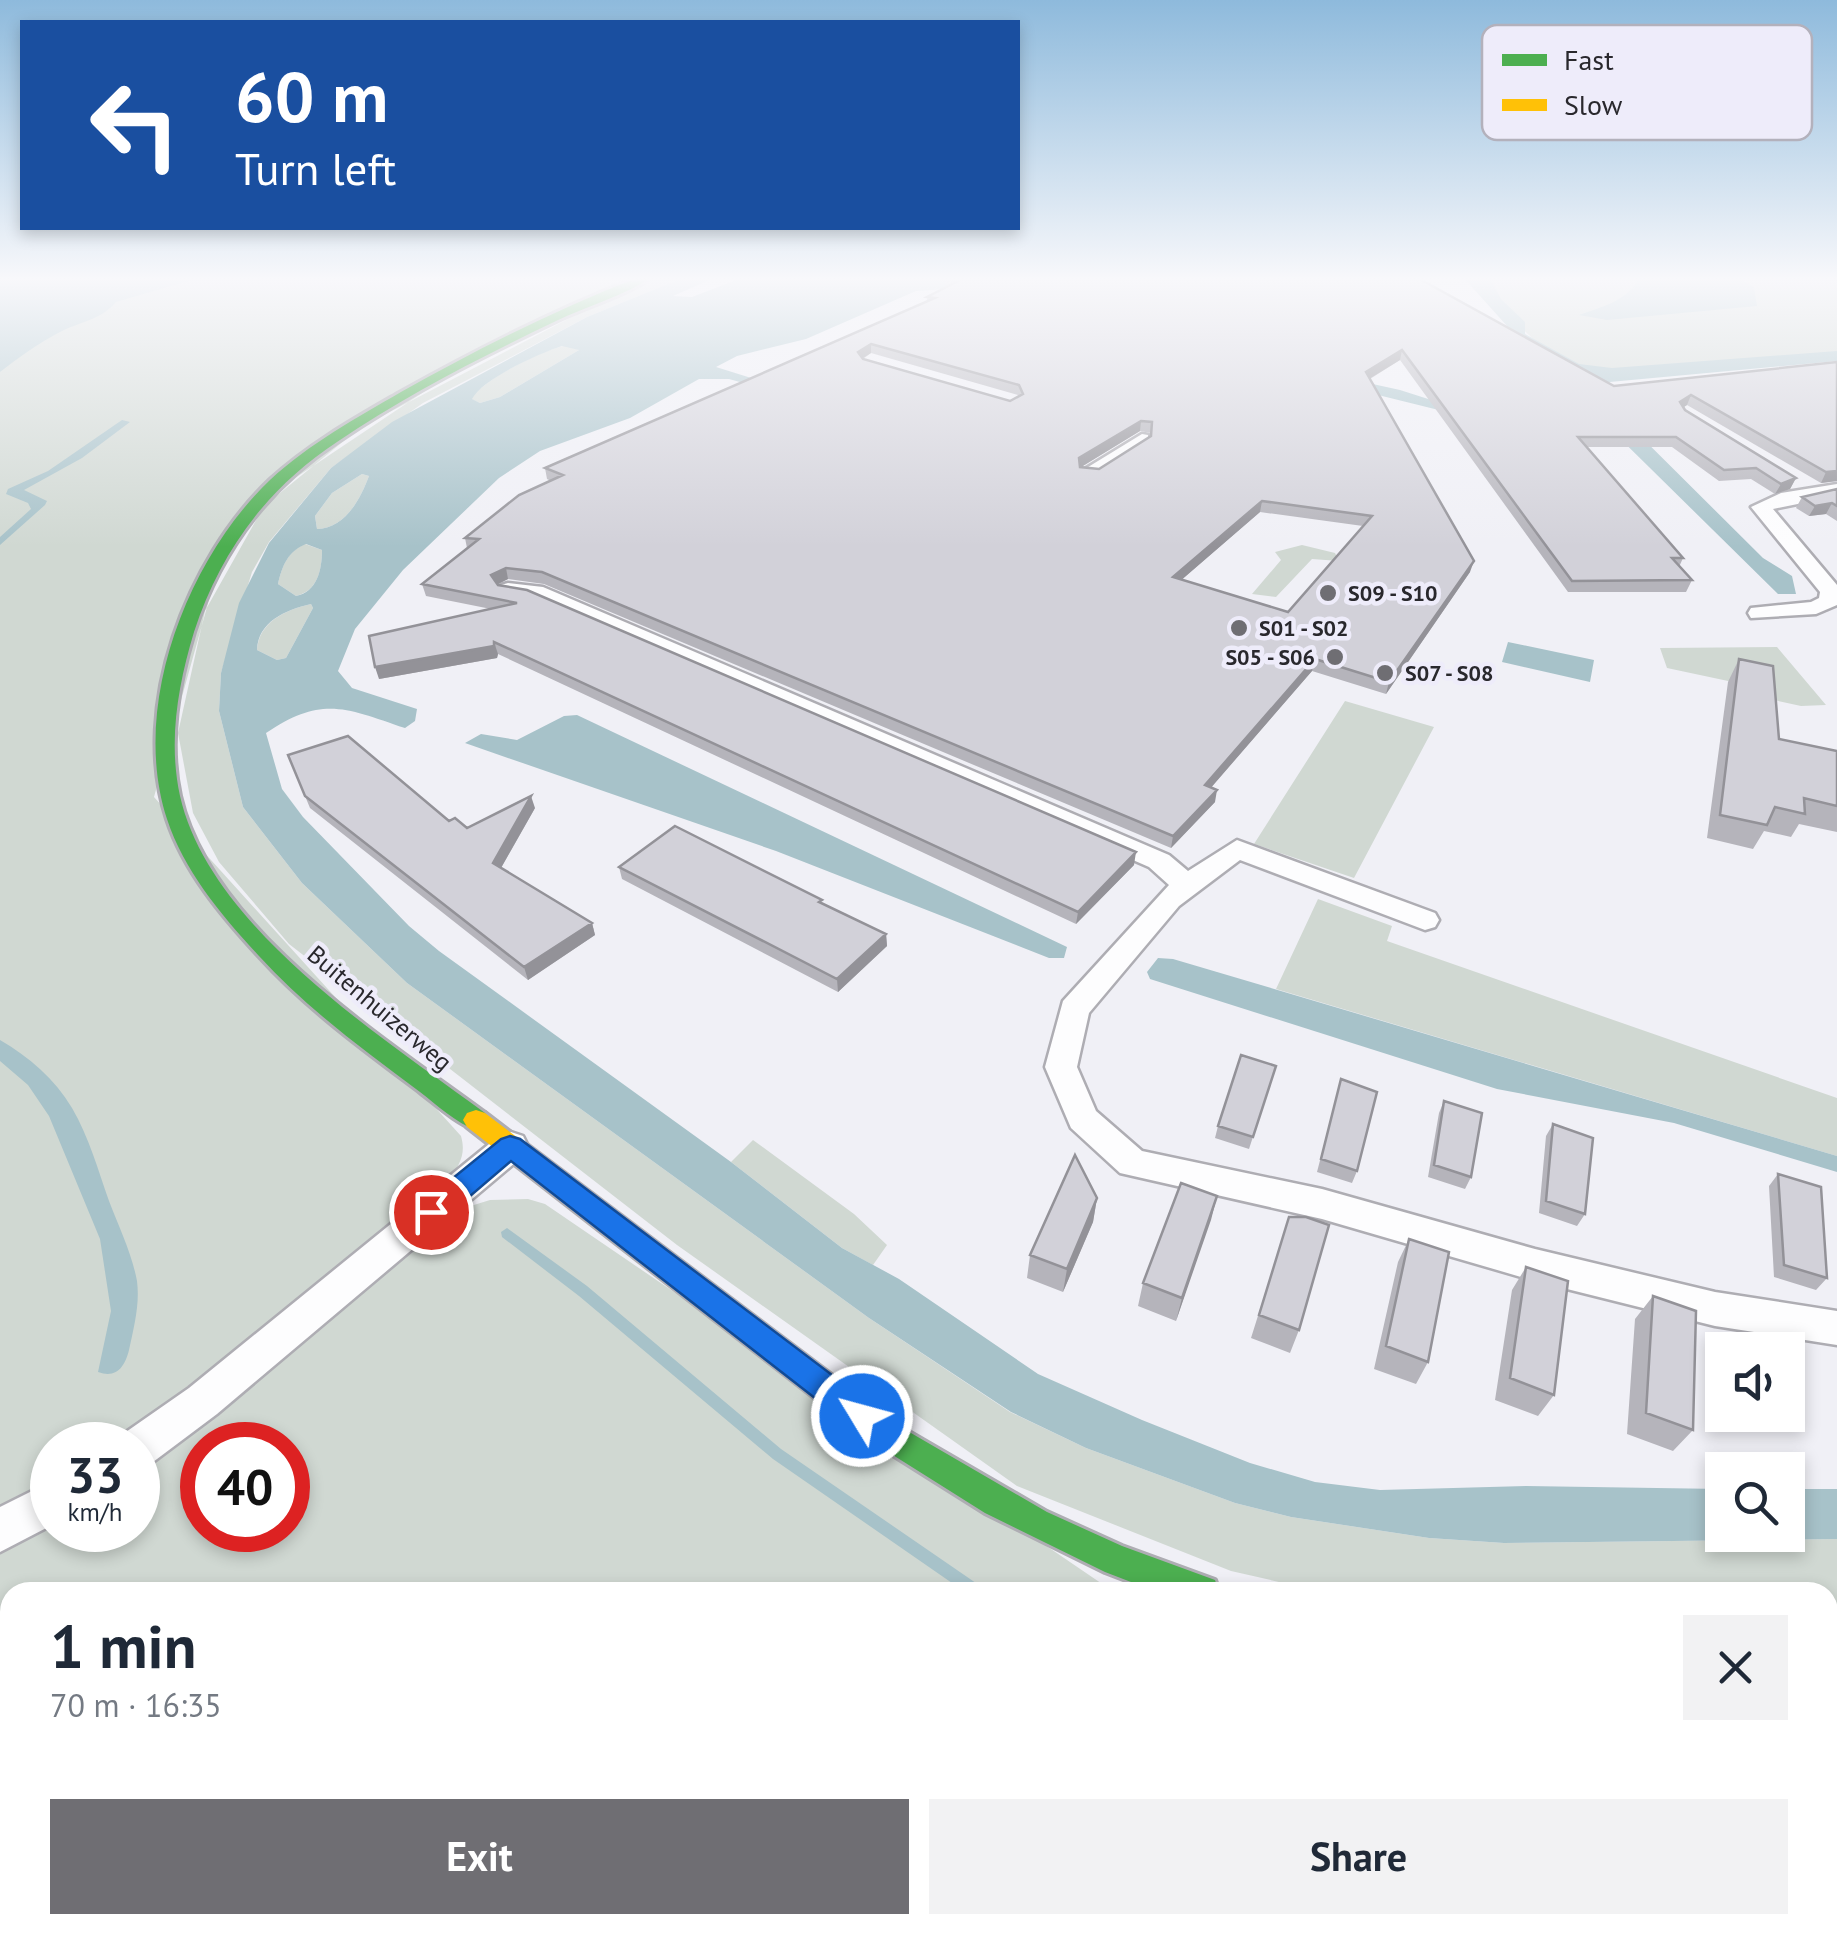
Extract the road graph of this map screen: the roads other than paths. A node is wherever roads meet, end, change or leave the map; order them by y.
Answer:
1 (455, 367) edge
2 (1142, 439) edge
3 (1089, 472) edge
4 (1785, 473) edge
5 (1827, 492) edge
6 (508, 589) edge
7 (1833, 602) edge
8 (1759, 613) dead end
9 (1188, 886) junction
10 (1426, 920) dead end
11 (510, 1146) junction
12 (1837, 1328) edge
13 (160, 1432) edge
14 (30, 1514) edge
15 (0, 1530) edge
16 (1176, 1582) edge

1 - 11 street, Buitenhuizerweg
2 - 3 lane
4 - 5 lane
5 - 7 lane
6 - 9 lane
7 - 8 lane
9 - 10 lane
9 - 12 lane
11 - 13 lane
11 - 16 street, Buitenhuizerweg
14 - 15 lane

